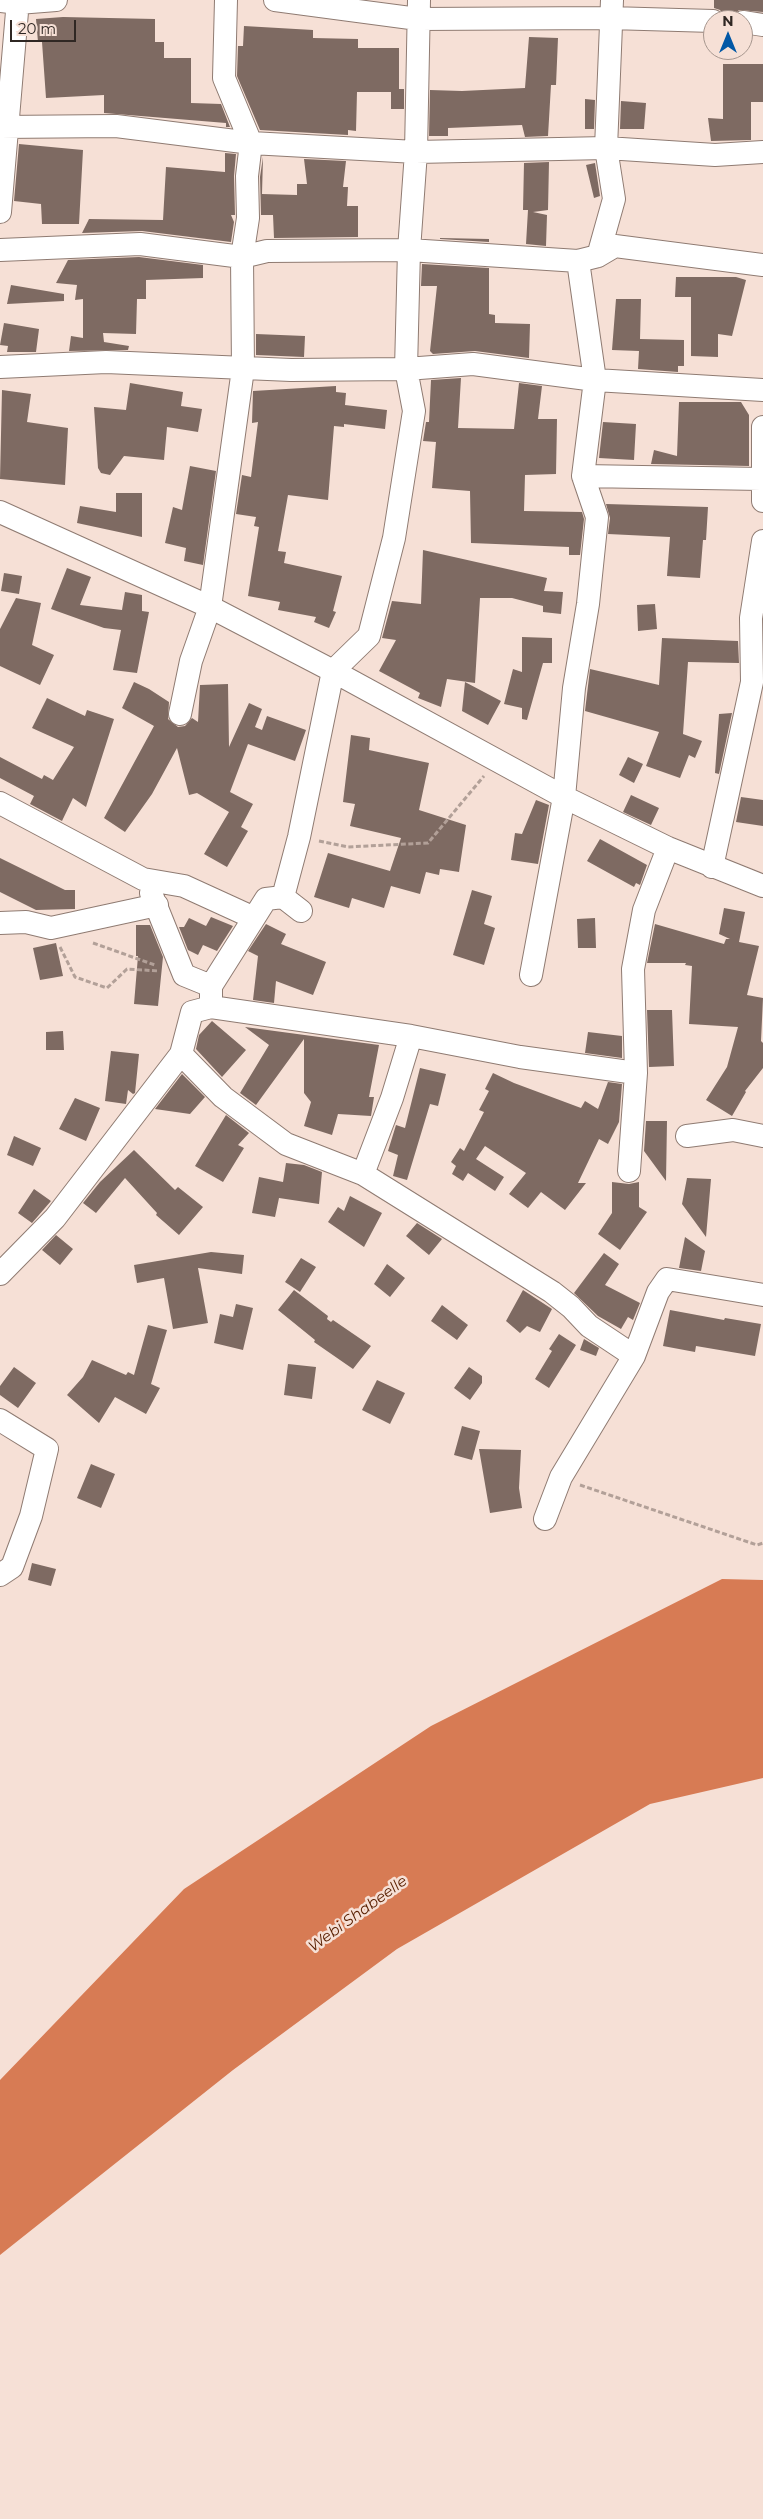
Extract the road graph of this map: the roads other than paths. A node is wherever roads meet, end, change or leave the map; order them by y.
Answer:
1 (56, 0) edge
2 (226, 0) edge
3 (275, 0) edge
4 (12, 1) edge
5 (418, 9) edge
6 (611, 9) edge
7 (703, 20) edge
8 (4, 127) edge
9 (251, 143) junction
10 (606, 148) junction
11 (416, 152) junction
12 (763, 152) edge
13 (0, 212) edge
14 (0, 250) edge
15 (410, 250) junction
16 (242, 257) junction
17 (588, 258) junction
18 (763, 265) edge
19 (0, 367) edge
20 (243, 369) junction
21 (406, 369) junction
22 (594, 380) junction
23 (763, 390) edge
24 (763, 427) edge
25 (583, 476) junction
26 (762, 490) edge
27 (0, 512) edge
28 (763, 541) edge
29 (210, 607) junction
30 (333, 671) junction
31 (180, 714) dead end
32 (564, 797) junction
33 (0, 803) edge
34 (668, 848) junction
35 (712, 867) junction
36 (143, 879) junction
37 (763, 886) edge
38 (283, 897) junction
39 (157, 905) junction
40 (301, 911) dead end
41 (254, 918) junction
42 (0, 923) edge
43 (531, 975) dead end
44 (211, 997) junction
45 (411, 1036) junction
46 (181, 1054) junction
47 (636, 1073) junction
48 (687, 1136) dead end
49 (763, 1136) edge
50 (629, 1170) dead end
51 (363, 1174) junction
52 (0, 1274) edge
53 (763, 1295) edge
54 (634, 1356) junction
55 (0, 1420) edge
56 (545, 1519) dead end
57 (0, 1575) edge

1 - 4 street
2 - 9 street
3 - 5 street
4 - 8 street
5 - 6 street
5 - 11 street
6 - 7 street
6 - 10 street
8 - 9 street
8 - 13 street
9 - 11 street
9 - 16 street
10 - 11 street
10 - 12 street
10 - 17 street
11 - 15 street
14 - 16 street
15 - 16 street
15 - 17 street
15 - 21 street
16 - 20 street
17 - 18 street
17 - 22 street
19 - 20 street
20 - 21 street
20 - 29 street
21 - 22 street
21 - 30 street
22 - 23 street
22 - 25 street
24 - 26 street
25 - 26 street
25 - 32 street
27 - 29 street
28 - 35 street
29 - 30 street
29 - 31 street
30 - 32 street
30 - 38 street
32 - 34 street
32 - 43 street
33 - 36 street
34 - 35 street
34 - 47 street
35 - 37 street
36 - 39 street
36 - 41 street
38 - 40 street
38 - 41 street
39 - 42 street
39 - 44 street
41 - 44 street
44 - 45 street
44 - 46 street
45 - 47 street
45 - 51 street
46 - 51 street
46 - 52 street
47 - 50 street
48 - 49 street
51 - 54 street
53 - 54 street
54 - 56 street
55 - 57 street

